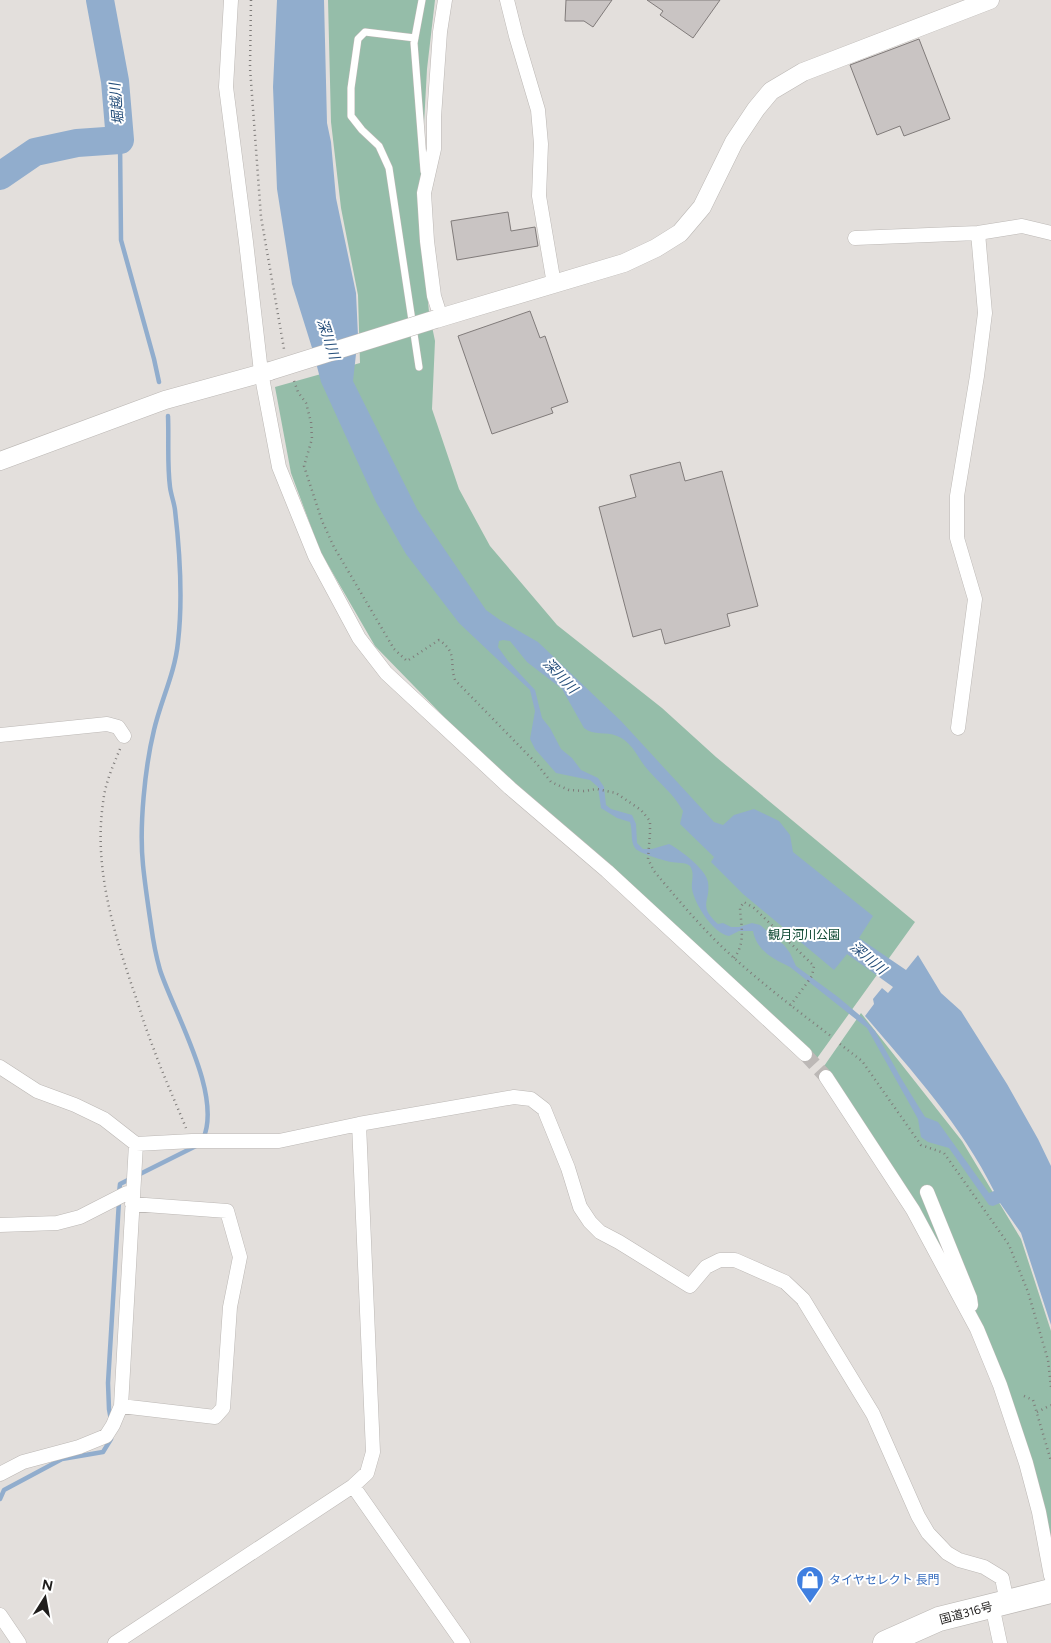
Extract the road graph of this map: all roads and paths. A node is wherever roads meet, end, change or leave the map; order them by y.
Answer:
1 (231, 0) edge
2 (251, 0) edge
3 (422, 0) edge
4 (445, 0) edge
5 (507, 0) edge
6 (990, 0) edge
7 (415, 38) junction
8 (425, 186) junction
9 (1051, 232) edge
10 (978, 233) junction
11 (855, 238) dead end
12 (554, 284) junction
13 (438, 319) junction
14 (285, 358) dead end
15 (419, 367) dead end
16 (265, 371) junction
17 (293, 380) dead end
18 (0, 461) edge
19 (958, 728) dead end
20 (0, 735) edge
21 (124, 736) joint
22 (734, 958) junction
23 (790, 1006) junction
24 (832, 1037) dead end
25 (840, 1044) dead end
26 (805, 1054) tunnel mouth
27 (0, 1067) edge
28 (826, 1077) tunnel mouth
29 (359, 1124) junction
30 (192, 1141) junction
31 (136, 1144) junction
32 (927, 1192) dead end
33 (132, 1200) junction
34 (0, 1225) edge
35 (969, 1314) junction
36 (1051, 1387) edge
37 (1024, 1396) dead end
38 (1051, 1405) edge
39 (121, 1406) junction
40 (1037, 1412) junction
41 (1051, 1461) edge
42 (0, 1474) edge
43 (353, 1486) junction
44 (1051, 1576) edge
45 (1051, 1591) edge
46 (1000, 1604) junction
47 (0, 1615) edge
48 (19, 1643) edge
49 (115, 1643) edge
50 (463, 1643) edge
51 (885, 1643) edge
52 (1000, 1643) edge

1 - 16 street
2 - 14 path
3 - 7 lane
4 - 8 street
5 - 12 street
6 - 12 street
7 - 8 lane
7 - 15 lane
8 - 13 street
9 - 10 street
10 - 11 street
10 - 19 street
12 - 13 street
13 - 16 street, bridge
16 - 18 street
16 - 26 street
17 - 22 path
20 - 21 street
21 - 30 path
22 - 23 path
22 - 23 path
23 - 24 path
25 - 36 path
27 - 31 street
28 - 35 street
29 - 30 street
29 - 43 street
29 - 46 street
30 - 31 street
31 - 33 street
32 - 35 street
33 - 34 street
33 - 39 street
33 - 39 street
35 - 44 street
37 - 40 path
38 - 40 path
39 - 42 street
40 - 41 path
43 - 49 street
43 - 50 street
45 - 46 highway, 国道316号
46 - 51 highway, 国道316号
46 - 52 street
47 - 48 street

